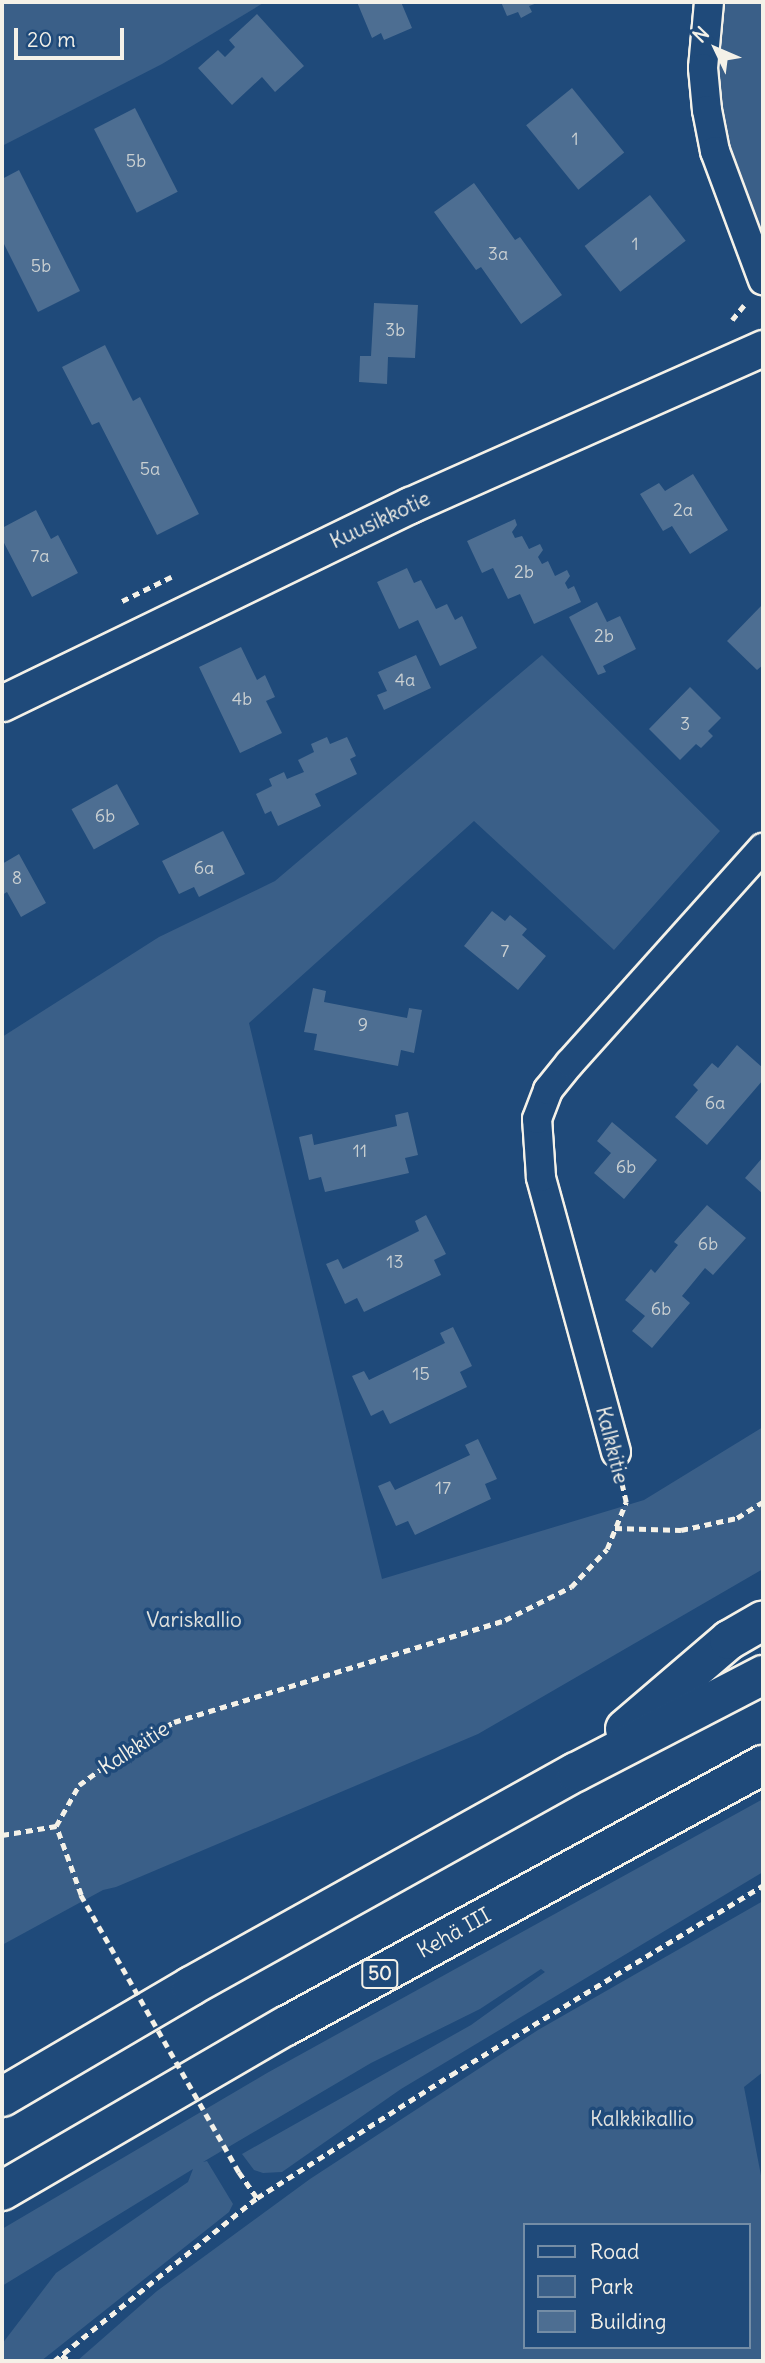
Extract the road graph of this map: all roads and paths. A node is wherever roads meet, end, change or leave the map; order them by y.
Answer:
1 (709, 2) edge
2 (763, 280) edge
3 (763, 348) edge
4 (2, 703) edge
5 (763, 848) edge
6 (617, 1452) joint
7 (763, 1503) edge
8 (615, 1528) junction
9 (763, 1620) edge
10 (763, 1675) edge
11 (763, 1765) edge
12 (576, 1772) junction
13 (56, 1826) junction
14 (2, 1835) edge
15 (763, 1885) edge
16 (2, 2096) edge
17 (2, 2191) edge
18 (257, 2198) junction
19 (62, 2355) junction
20 (54, 2361) edge
21 (69, 2361) edge

1 - 2 street
3 - 4 street, Kuusikkotie
5 - 6 street, Kalkkitie
6 - 8 path, Kalkkitie
7 - 8 path
8 - 13 path, Kalkkitie
9 - 12 highway
10 - 12 highway
11 - 17 highway, Kehä III / 50
12 - 16 highway
13 - 14 path
13 - 18 path, bridge
15 - 18 path
18 - 19 path
19 - 20 path
19 - 21 path

